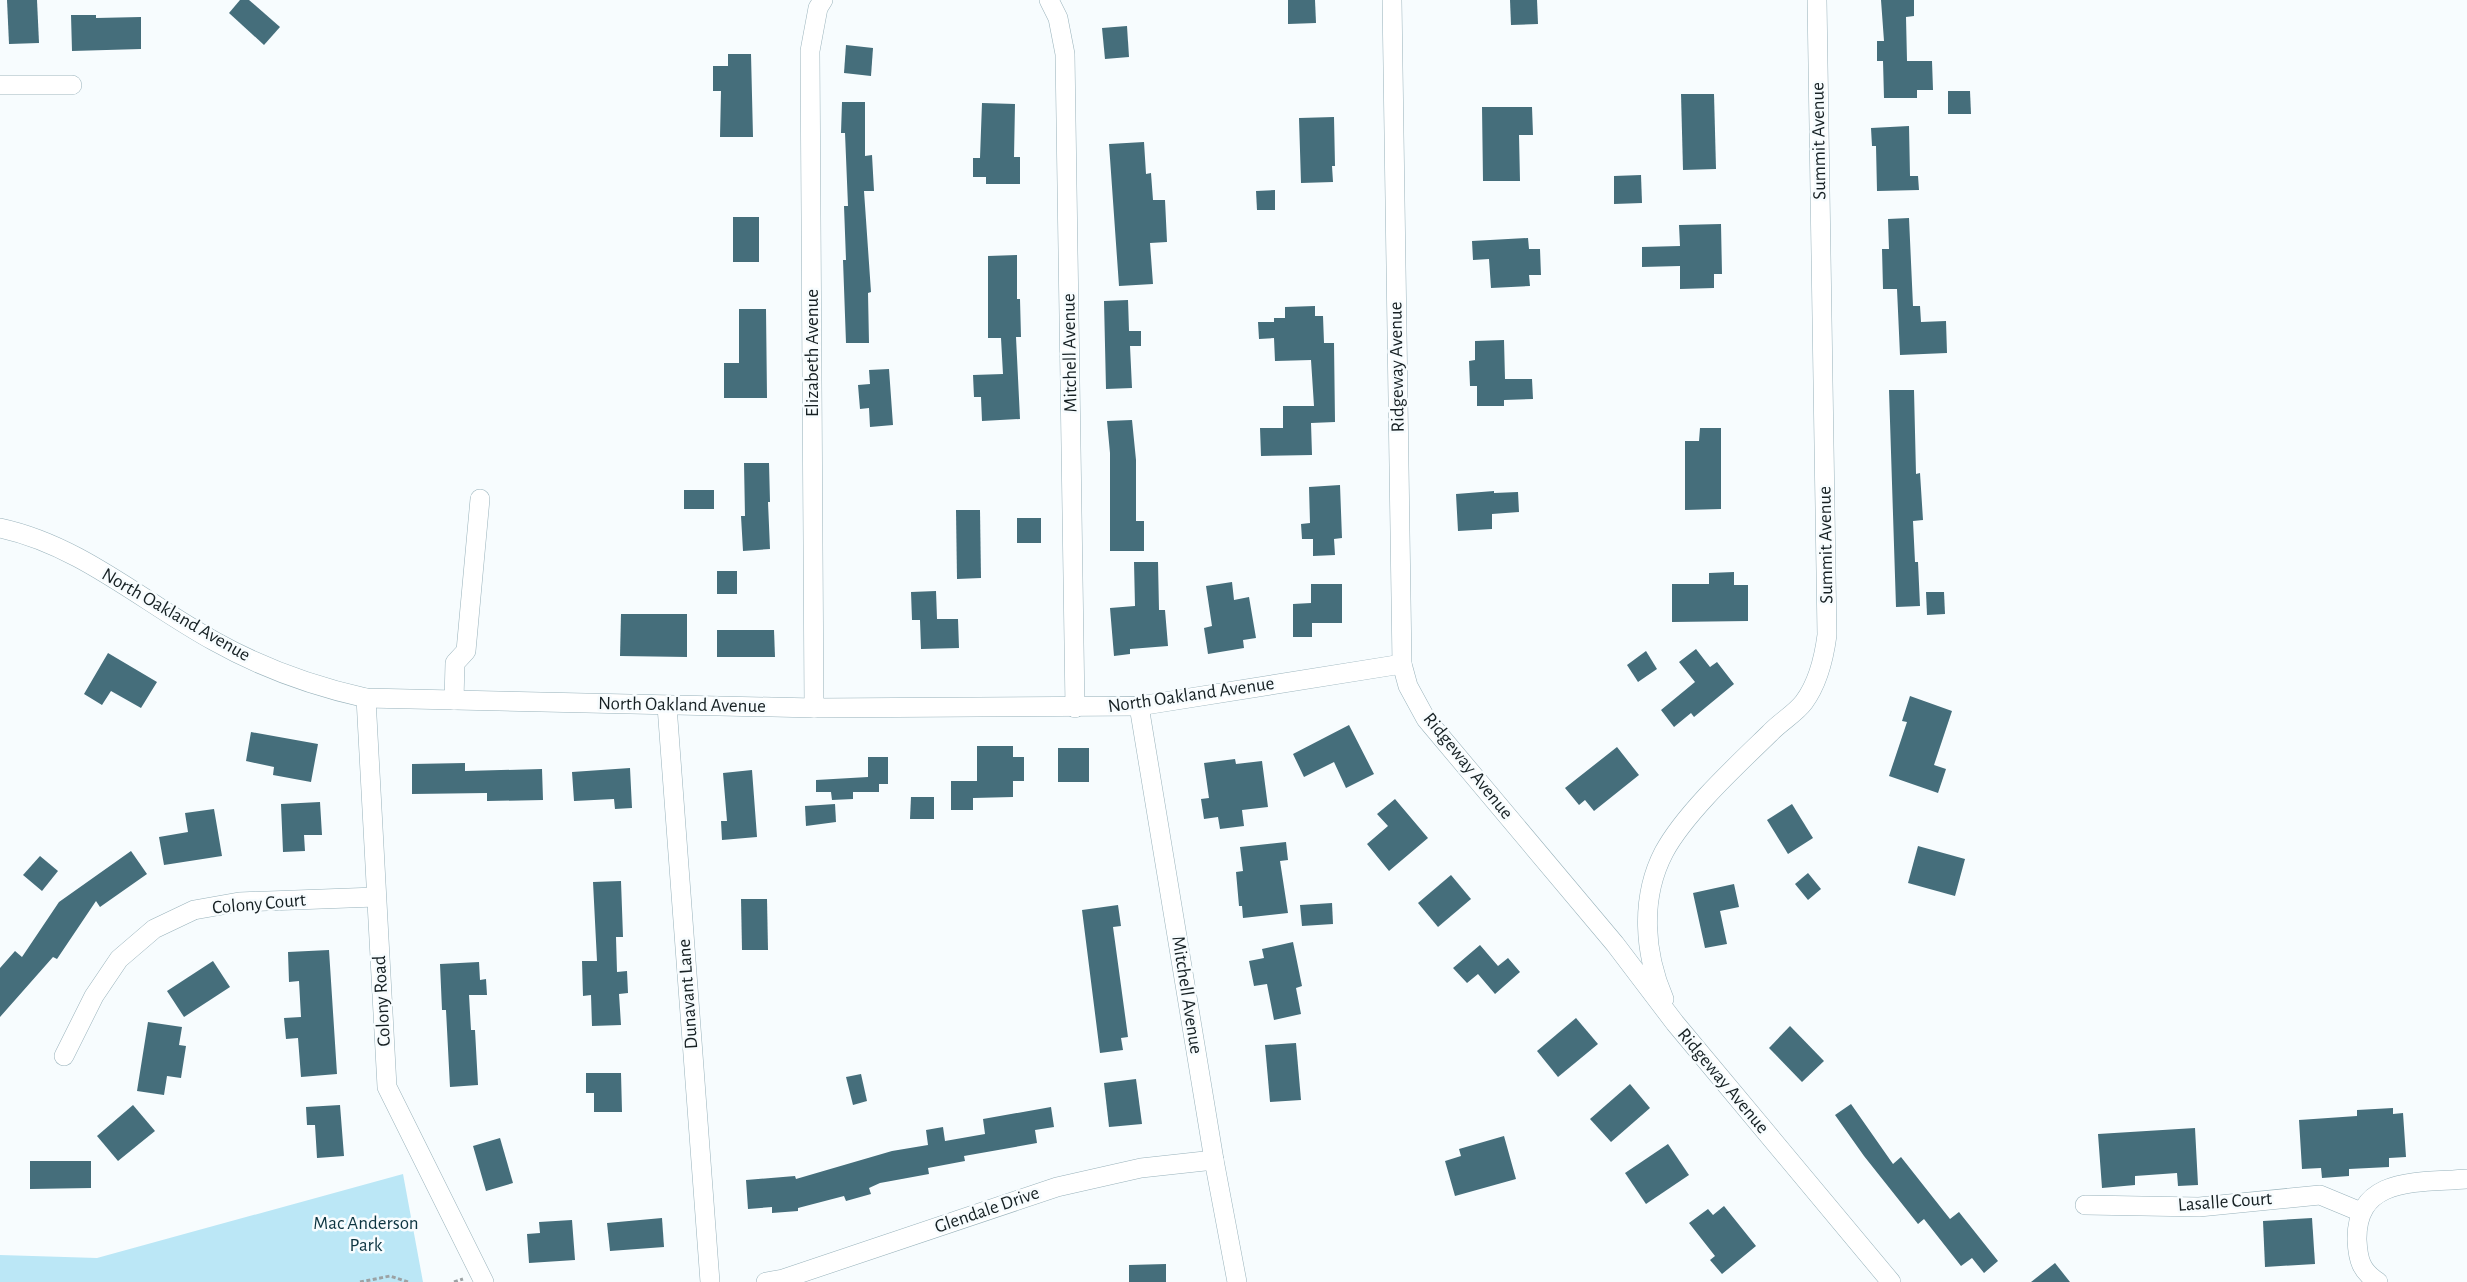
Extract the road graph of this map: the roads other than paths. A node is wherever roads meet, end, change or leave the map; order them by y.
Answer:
1 (823, 0) edge
2 (1049, 0) edge
3 (1392, 0) edge
4 (1817, 0) edge
5 (0, 85) edge
6 (72, 85) dead end
7 (480, 499) dead end
8 (0, 528) edge
9 (1402, 664) junction
10 (366, 698) junction
11 (454, 700) junction
12 (667, 706) junction
13 (1140, 706) junction
14 (814, 708) junction
15 (1075, 708) junction
16 (376, 897) junction
17 (1675, 1023) junction
18 (64, 1056) dead end
19 (1214, 1160) junction
20 (2467, 1179) edge
21 (2085, 1205) dead end
22 (2361, 1212) junction
23 (484, 1282) edge
24 (710, 1282) edge
25 (766, 1282) edge
26 (1237, 1282) edge
27 (1891, 1282) edge
28 (2378, 1282) edge

1 - 14 street, Elizabeth Avenue
2 - 15 street, Mitchell Avenue
3 - 9 street, Ridgeway Avenue
4 - 17 street, Summit Avenue
5 - 6 street
7 - 11 street
8 - 10 street, North Oakland Avenue
9 - 13 street, North Oakland Avenue
9 - 17 street, Ridgeway Avenue
10 - 11 street, North Oakland Avenue
10 - 16 street, Colony Road
11 - 12 street, North Oakland Avenue
12 - 14 street, North Oakland Avenue
12 - 24 street, Dunavant Lane
13 - 15 street, North Oakland Avenue
13 - 19 street, Mitchell Avenue
14 - 15 street, North Oakland Avenue
16 - 18 street, Colony Court
16 - 23 street, Colony Road
17 - 27 street, Ridgeway Avenue
19 - 25 street, Glendale Drive
19 - 26 street, Mitchell Avenue
20 - 22 street
21 - 22 street, Lasalle Court
22 - 28 street

